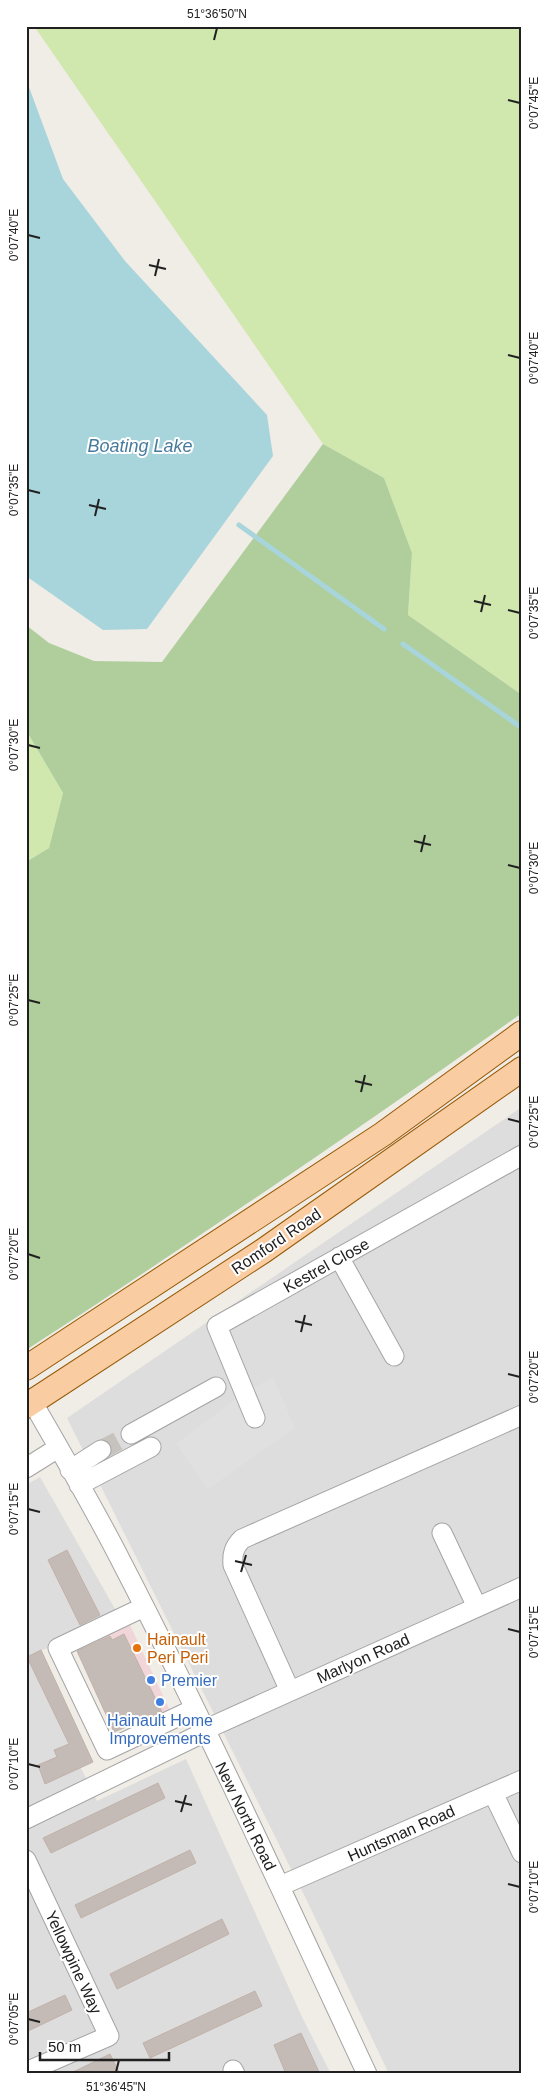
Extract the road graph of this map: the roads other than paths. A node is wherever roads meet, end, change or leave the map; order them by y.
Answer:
1 (522, 1033) edge
2 (522, 1069) edge
3 (522, 1155) edge
4 (339, 1257) junction
5 (394, 1356) dead end
6 (26, 1368) edge
7 (216, 1387) dead end
8 (28, 1401) edge
9 (522, 1415) edge
10 (255, 1418) dead end
11 (130, 1434) tunnel mouth
12 (151, 1447) dead end
13 (58, 1448) junction
14 (102, 1450) tunnel mouth
15 (26, 1468) edge
16 (75, 1478) junction
17 (442, 1533) dead end
18 (522, 1587) edge
19 (144, 1607) junction
20 (477, 1607) junction
21 (290, 1691) junction
22 (194, 1709) junction
23 (205, 1731) junction
24 (522, 1780) edge
25 (493, 1793) junction
26 (26, 1819) edge
27 (522, 1853) edge
28 (26, 1860) edge
29 (280, 1886) junction
30 (26, 2072) edge
31 (366, 2074) edge

1 - 6 main road, Romford Road
2 - 8 main road, Romford Road
3 - 4 street, Kestrel Close
4 - 5 street
4 - 10 street, Kestrel Close
7 - 11 street
8 - 13 street, New North Road
9 - 21 street
12 - 16 street
13 - 15 street
13 - 16 street, New North Road
14 - 16 street
16 - 19 street, New North Road
17 - 20 street
18 - 20 street, Marlyon Road
19 - 22 street, New North Road
19 - 22 street
20 - 21 street, Marlyon Road
21 - 23 street, Marlyon Road
22 - 23 street, New North Road
23 - 26 street
23 - 29 street, New North Road
24 - 25 street, Huntsman Road
25 - 27 street
25 - 29 street, Huntsman Road
28 - 30 street, Yellowpine Way
29 - 31 street, New North Road

